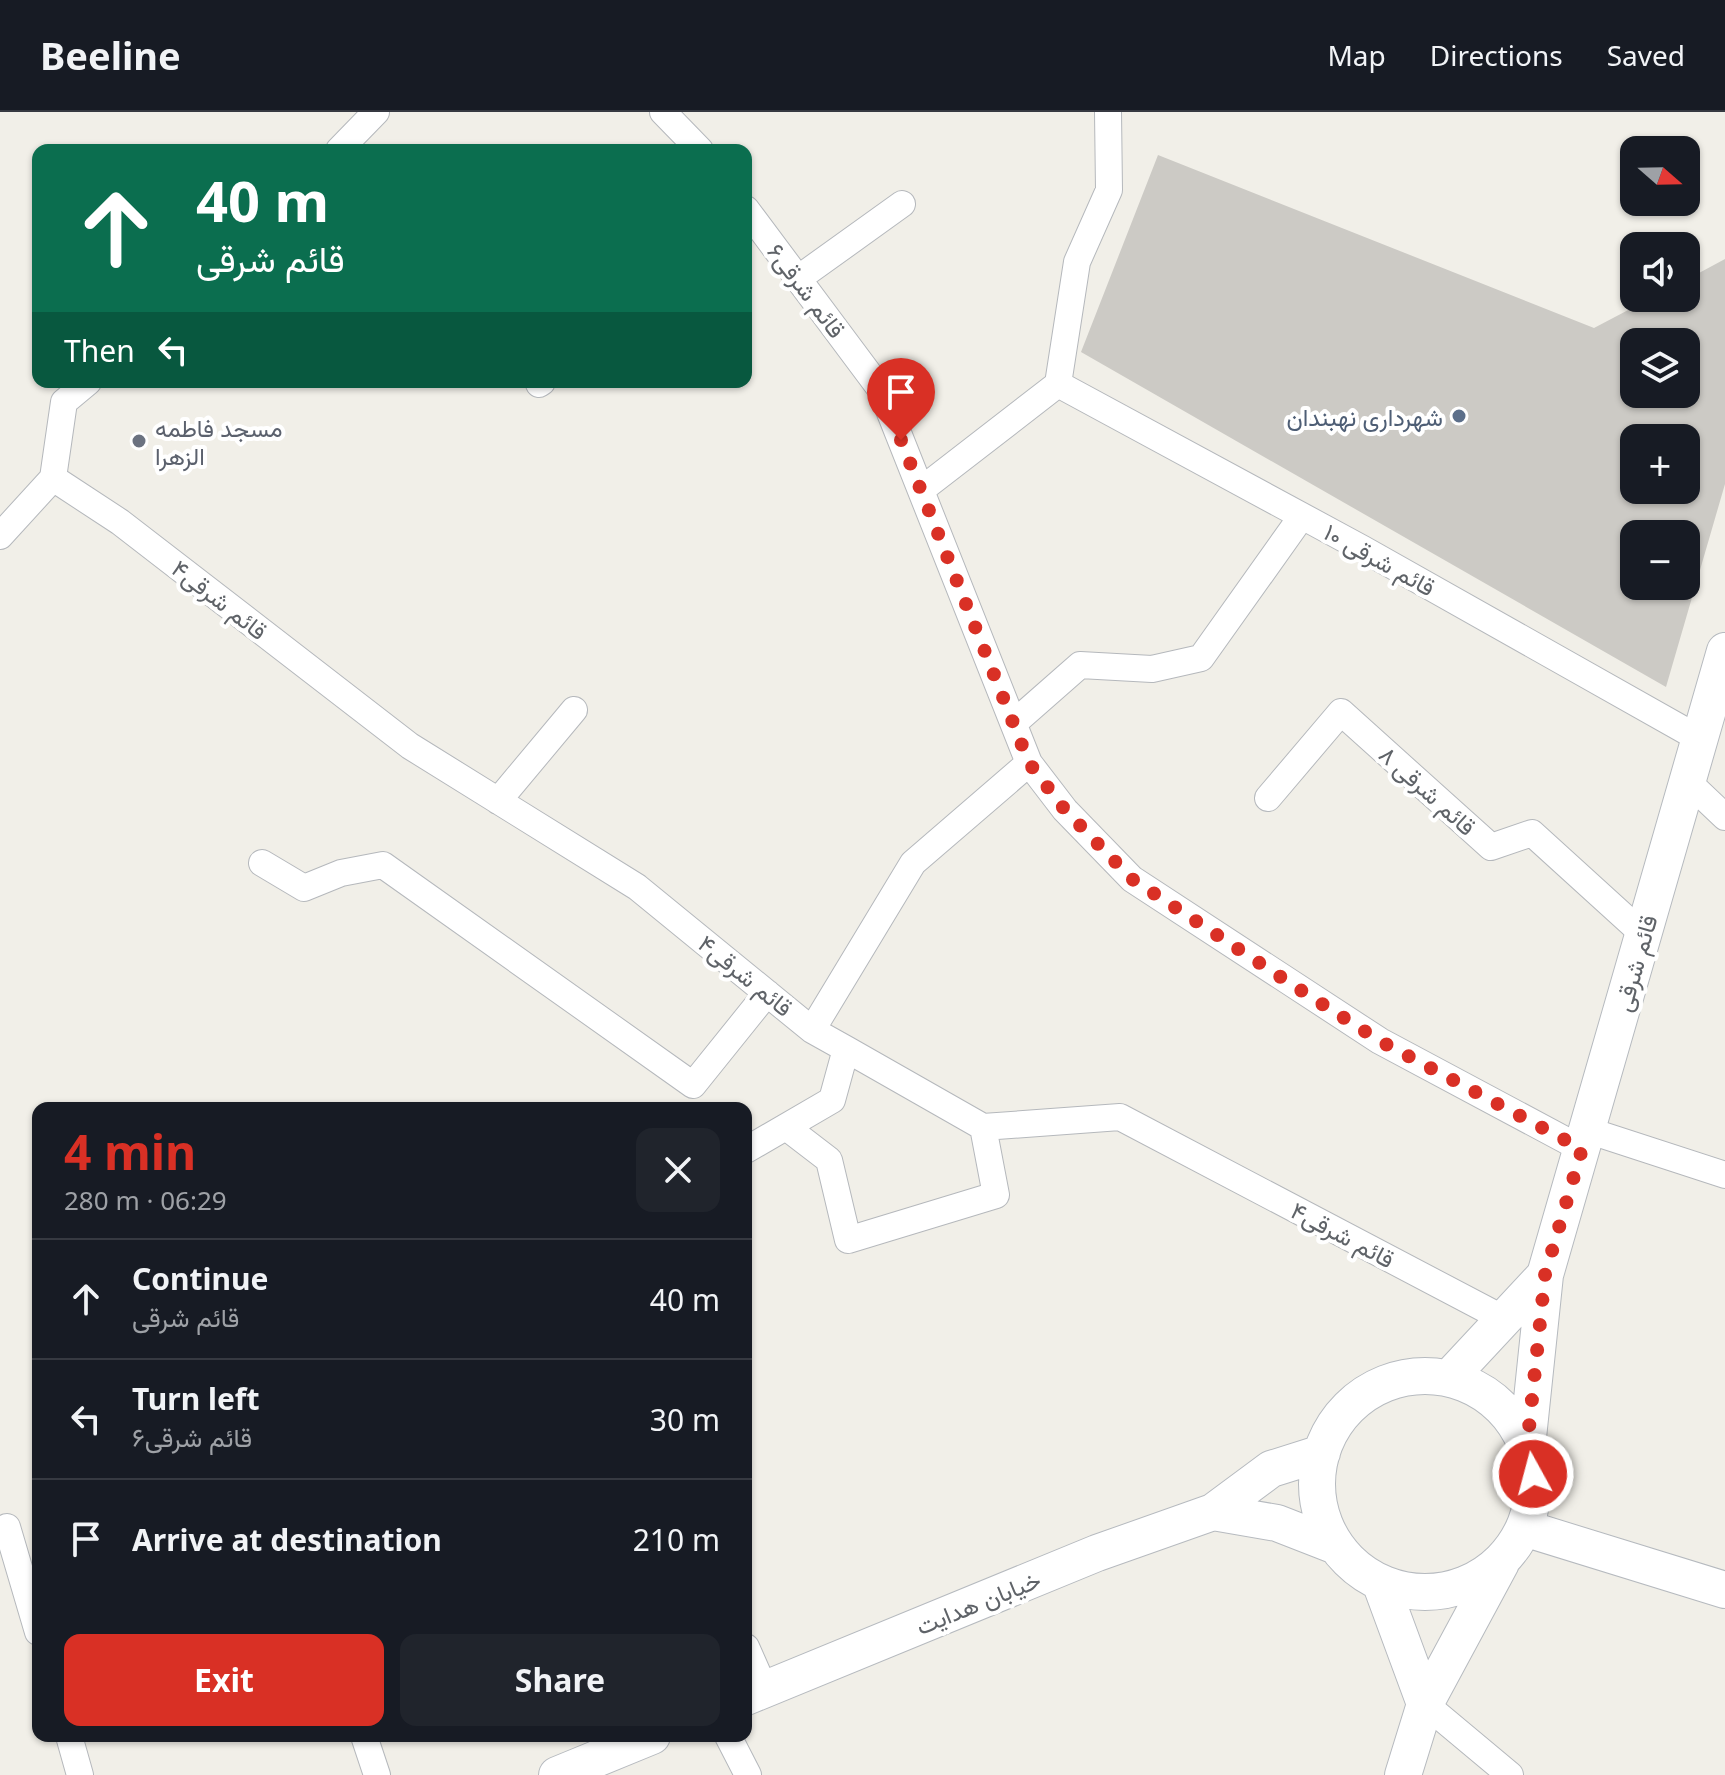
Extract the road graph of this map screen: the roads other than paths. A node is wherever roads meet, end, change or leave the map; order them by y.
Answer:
1 (376, 112) edge
2 (663, 112) edge
3 (1108, 112) edge
4 (345, 144) edge
5 (694, 144) edge
6 (902, 204) dead end
7 (752, 224) edge
8 (799, 278) junction
9 (1058, 384) junction
10 (81, 388) edge
11 (53, 478) junction
12 (921, 490) junction
13 (1302, 516) junction
14 (0, 536) edge
15 (1725, 651) edge
16 (574, 710) dead end
17 (1014, 723) junction
18 (1700, 739) junction
19 (1029, 763) junction
20 (1687, 781) junction
21 (1268, 798) dead end
22 (498, 801) junction
23 (1725, 817) edge
24 (262, 863) dead end
25 (1643, 934) junction
26 (767, 993) junction
27 (812, 1030) junction
28 (846, 1049) junction
29 (786, 1127) junction
30 (983, 1127) junction
31 (1584, 1139) junction
32 (752, 1147) edge
33 (1725, 1175) edge
34 (1545, 1275) junction
35 (1504, 1319) junction
36 (1449, 1378) junction
37 (1527, 1447) junction
38 (1322, 1453) junction
39 (1213, 1512) junction
40 (7, 1527) dead end
41 (1514, 1543) junction
42 (1336, 1546) junction
43 (1380, 1582) junction
44 (1725, 1590) edge
45 (32, 1612) edge
46 (756, 1694) edge
47 (1425, 1704) junction
48 (71, 1742) edge
49 (366, 1742) edge
50 (637, 1742) edge
51 (731, 1742) edge
52 (80, 1775) edge
53 (377, 1775) edge
54 (557, 1775) edge
55 (748, 1775) edge
56 (1403, 1775) edge
57 (1510, 1775) edge

1 - 4 street
2 - 5 street
3 - 9 street
6 - 8 street
7 - 8 street, ۶قائم شرقی
8 - 12 street, ۶قائم شرقی
9 - 12 street
9 - 13 street, قائم شرقی ۱۰
10 - 11 street
11 - 14 street
11 - 22 street, ۴قائم شرقی
12 - 17 street, ۶قائم شرقی
13 - 17 street
13 - 18 street, قائم شرقی ۱۰
15 - 18 main road, قائم شرقی
16 - 22 street
17 - 19 street, ۶قائم شرقی
18 - 20 main road, قائم شرقی
19 - 27 street
19 - 31 street, ۶قائم شرقی
20 - 23 street
20 - 25 main road, قائم شرقی
21 - 25 street, قائم شرقی ۸
22 - 26 street, ۴قائم شرقی
24 - 26 street
25 - 31 main road, قائم شرقی
26 - 27 street, ۴قائم شرقی
27 - 28 street, ۴قائم شرقی
28 - 29 street
28 - 30 street, ۴قائم شرقی
29 - 30 street
29 - 32 street
30 - 35 street, ۴قائم شرقی
31 - 33 street, ۶قائم شرقی
31 - 34 main road, قائم شرقی
34 - 35 main road
34 - 37 main road, قائم شرقی
35 - 36 main road
36 - 37 main road
36 - 38 main road
37 - 41 main road
38 - 39 main road
38 - 42 main road
39 - 42 main road
39 - 46 main road, خیابان هدایت
40 - 45 street
41 - 43 main road
41 - 44 main road
41 - 47 main road
42 - 43 main road
43 - 47 main road
47 - 56 main road
47 - 57 street
48 - 52 street
49 - 53 street
50 - 54 main road
51 - 55 street

